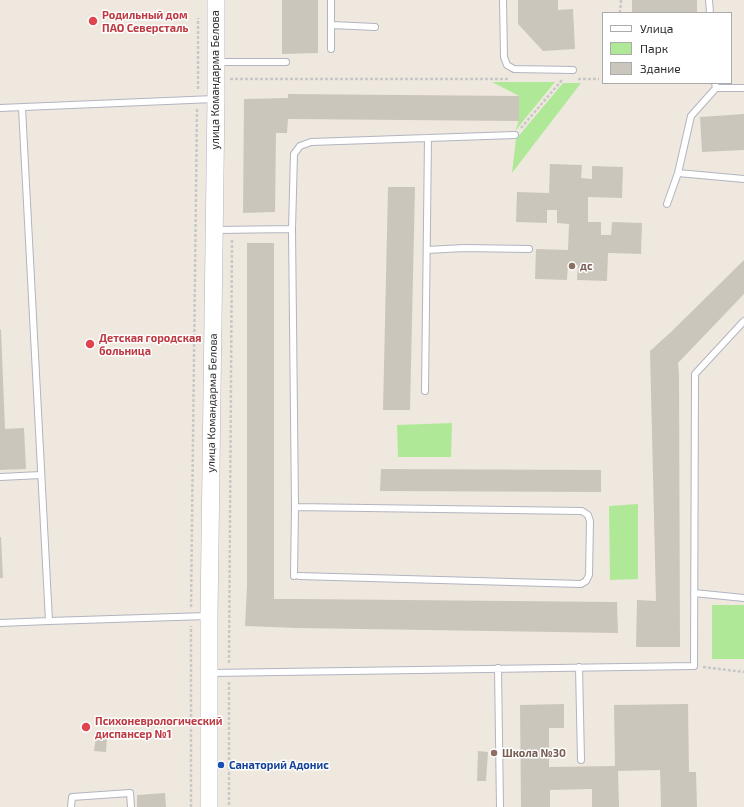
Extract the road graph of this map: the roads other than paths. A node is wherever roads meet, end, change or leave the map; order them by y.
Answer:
1 (216, 0) edge
2 (331, 0) edge
3 (502, 0) edge
4 (710, 0) edge
5 (710, 12) edge
6 (332, 25) junction
7 (375, 27) dead end
8 (332, 49) dead end
9 (216, 62) junction
10 (286, 62) dead end
11 (573, 70) dead end
12 (715, 86) edge
13 (744, 88) edge
14 (216, 99) junction
15 (0, 108) edge
16 (22, 108) junction
17 (515, 135) road end
18 (428, 138) junction
19 (678, 173) junction
20 (744, 179) edge
21 (667, 204) dead end
22 (292, 229) junction
23 (214, 230) junction
24 (529, 249) dead end
25 (427, 250) junction
26 (744, 322) edge
27 (425, 391) dead end
28 (41, 475) junction
29 (0, 478) edge
30 (295, 507) junction
31 (694, 593) junction
32 (744, 598) edge
33 (209, 616) junction
34 (48, 621) junction
35 (0, 623) edge
36 (579, 667) junction
37 (498, 668) junction
38 (209, 673) junction
39 (581, 760) dead end
40 (72, 807) edge
41 (130, 807) edge
42 (209, 807) edge
43 (500, 807) edge

1 - 9 main road, улица Командарма Белова
2 - 6 lane
3 - 11 lane
4 - 5 lane
6 - 7 lane
6 - 8 lane
9 - 10 lane
9 - 14 main road, улица Командарма Белова
12 - 13 lane
12 - 19 lane
14 - 16 lane
14 - 23 main road, улица Командарма Белова
15 - 16 lane
16 - 28 lane
17 - 18 lane
18 - 22 lane
18 - 25 lane
19 - 20 lane
19 - 21 lane
22 - 23 lane
22 - 30 lane
23 - 33 main road, улица Командарма Белова
24 - 25 lane
25 - 27 lane
26 - 31 lane
28 - 29 lane
28 - 34 lane
30 - 30 lane
31 - 32 lane
31 - 36 lane
33 - 34 lane
33 - 38 main road, улица Командарма Белова
34 - 35 lane
36 - 37 lane
36 - 39 lane
37 - 38 lane
37 - 43 lane
38 - 42 main road, улица Командарма Белова
40 - 41 lane

